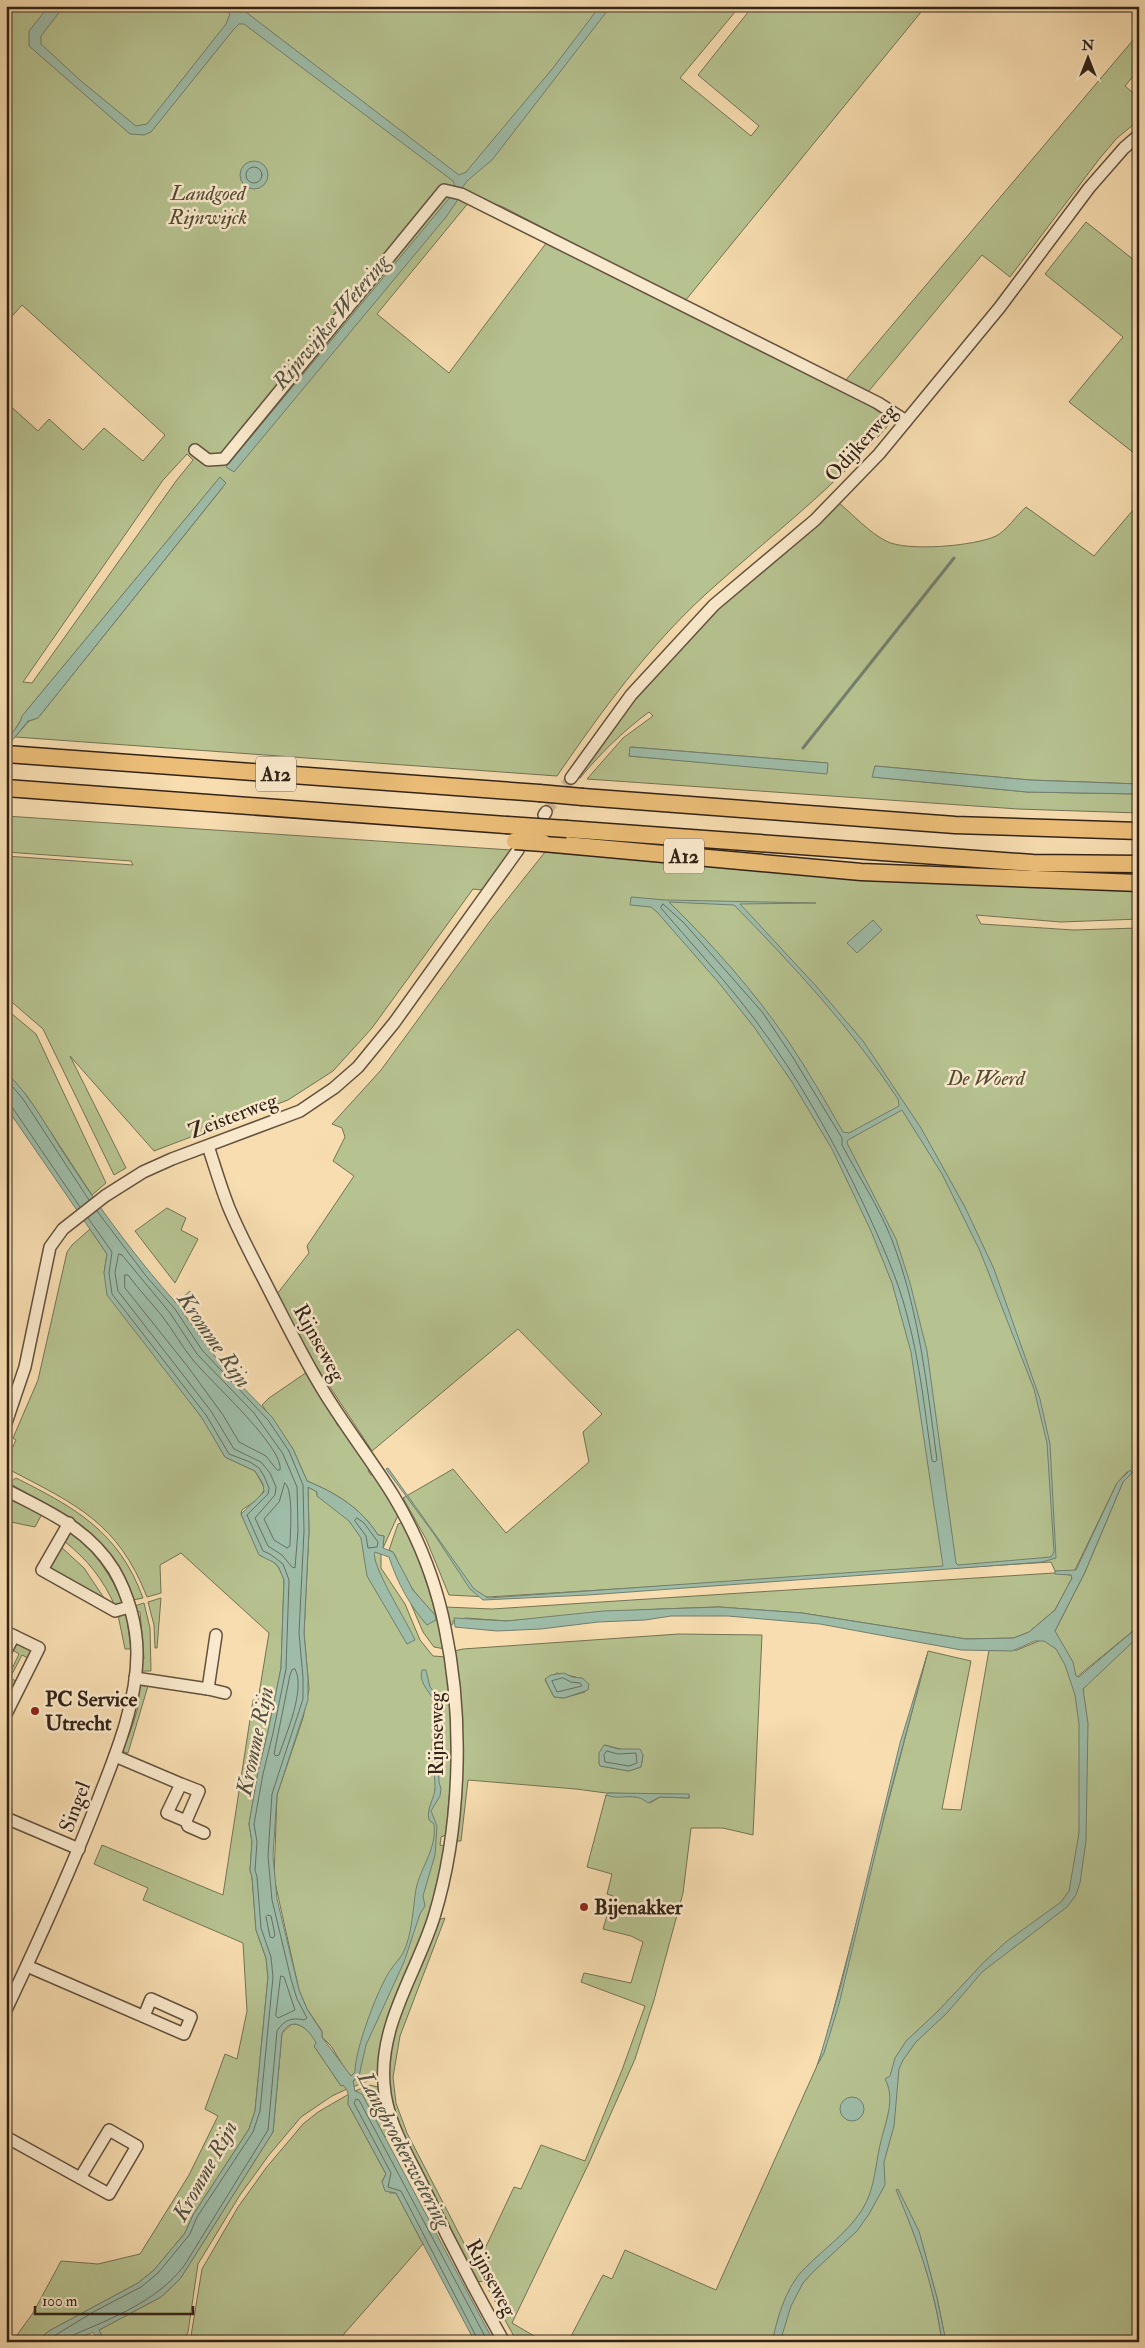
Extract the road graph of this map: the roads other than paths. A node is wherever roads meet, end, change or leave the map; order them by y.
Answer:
1 (1139, 135) edge
2 (906, 421) junction
3 (195, 450) dead end
4 (9, 754) edge
5 (571, 778) tunnel mouth
6 (6, 788) edge
7 (469, 823) junction
8 (1139, 831) edge
9 (517, 846) junction
10 (1139, 864) edge
11 (1139, 883) edge
12 (208, 1146) junction
13 (6, 1423) edge
14 (6, 1490) edge
15 (69, 1523) junction
16 (129, 1608) junction
17 (10, 1634) edge
18 (216, 1635) dead end
19 (6, 1651) edge
20 (135, 1678) junction
21 (208, 1689) junction
22 (225, 1693) dead end
23 (6, 1714) edge
24 (114, 1756) junction
25 (180, 1784) junction
26 (6, 1818) edge
27 (186, 1821) junction
28 (204, 1833) dead end
29 (79, 1849) junction
30 (27, 1966) junction
31 (6, 2010) edge
32 (144, 2016) dead end
33 (6, 2137) edge
34 (80, 2178) junction
35 (504, 2342) edge

1 - 2 street, Odijkerweg
2 - 3 street
2 - 5 street, Odijkerweg
4 - 8 highway, A12, bridge
6 - 7 highway, A12
7 - 9 highway, A12
7 - 10 highway, A12, bridge
9 - 11 highway, A12, bridge
9 - 12 street, Zeisterweg
12 - 13 street, Zeisterweg
12 - 35 street, Rijnseweg
14 - 15 street, Singel
15 - 16 street, Singel
15 - 16 street
16 - 20 street, Singel
17 - 19 street
17 - 23 street
18 - 21 street
20 - 21 street
20 - 24 street, Singel
21 - 22 street
24 - 25 street
24 - 29 street, Singel
25 - 27 street
25 - 27 street
26 - 29 street
27 - 28 street
29 - 30 street, Singel
30 - 31 street, Singel
30 - 32 street
33 - 34 street
34 - 34 street

